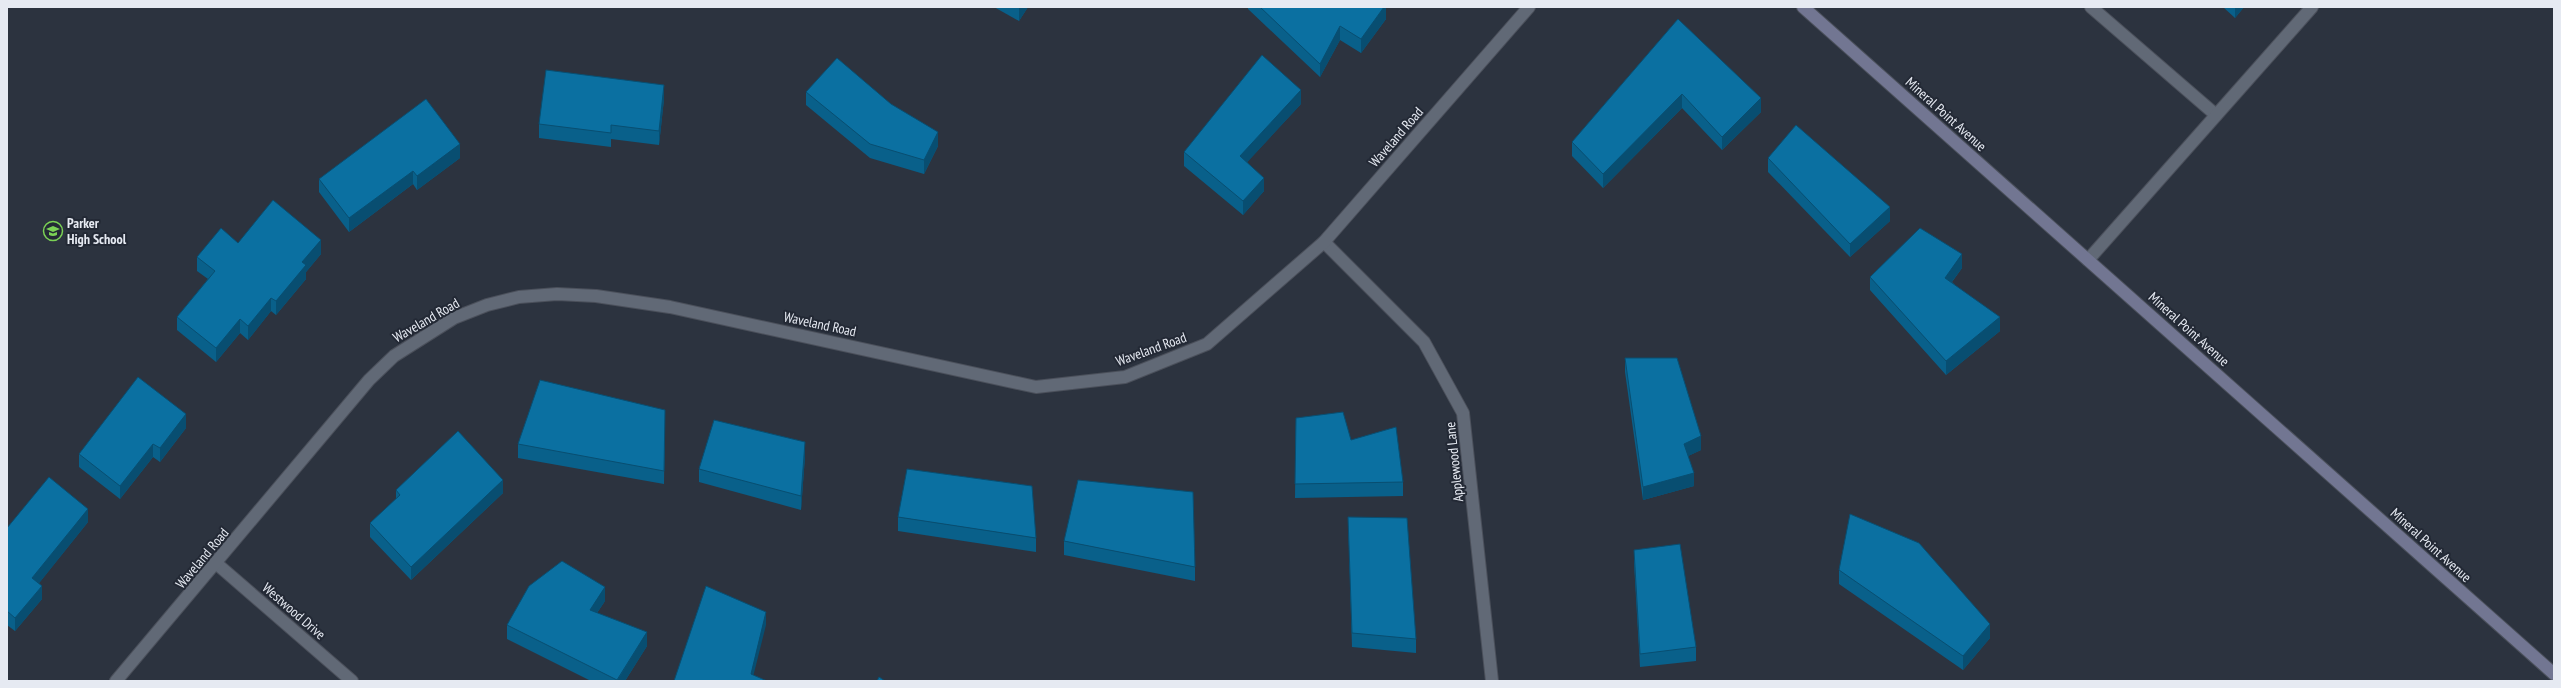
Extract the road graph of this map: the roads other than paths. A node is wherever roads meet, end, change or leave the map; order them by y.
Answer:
1 (1529, 7) edge
2 (1803, 7) edge
3 (2091, 7) edge
4 (2312, 7) edge
5 (2216, 116) junction
6 (1324, 242) junction
7 (2088, 260) junction
8 (217, 564) junction
9 (2554, 674) edge
10 (116, 681) edge
11 (352, 681) edge
12 (1492, 681) edge

1 - 6 street, Waveland Road
2 - 7 street, Mineral Point Avenue
3 - 5 street
4 - 5 street
5 - 7 street
6 - 8 street, Waveland Road
6 - 12 street, Applewood Lane
7 - 9 street, Mineral Point Avenue
8 - 10 street, Waveland Road
8 - 11 street, Westwood Drive

